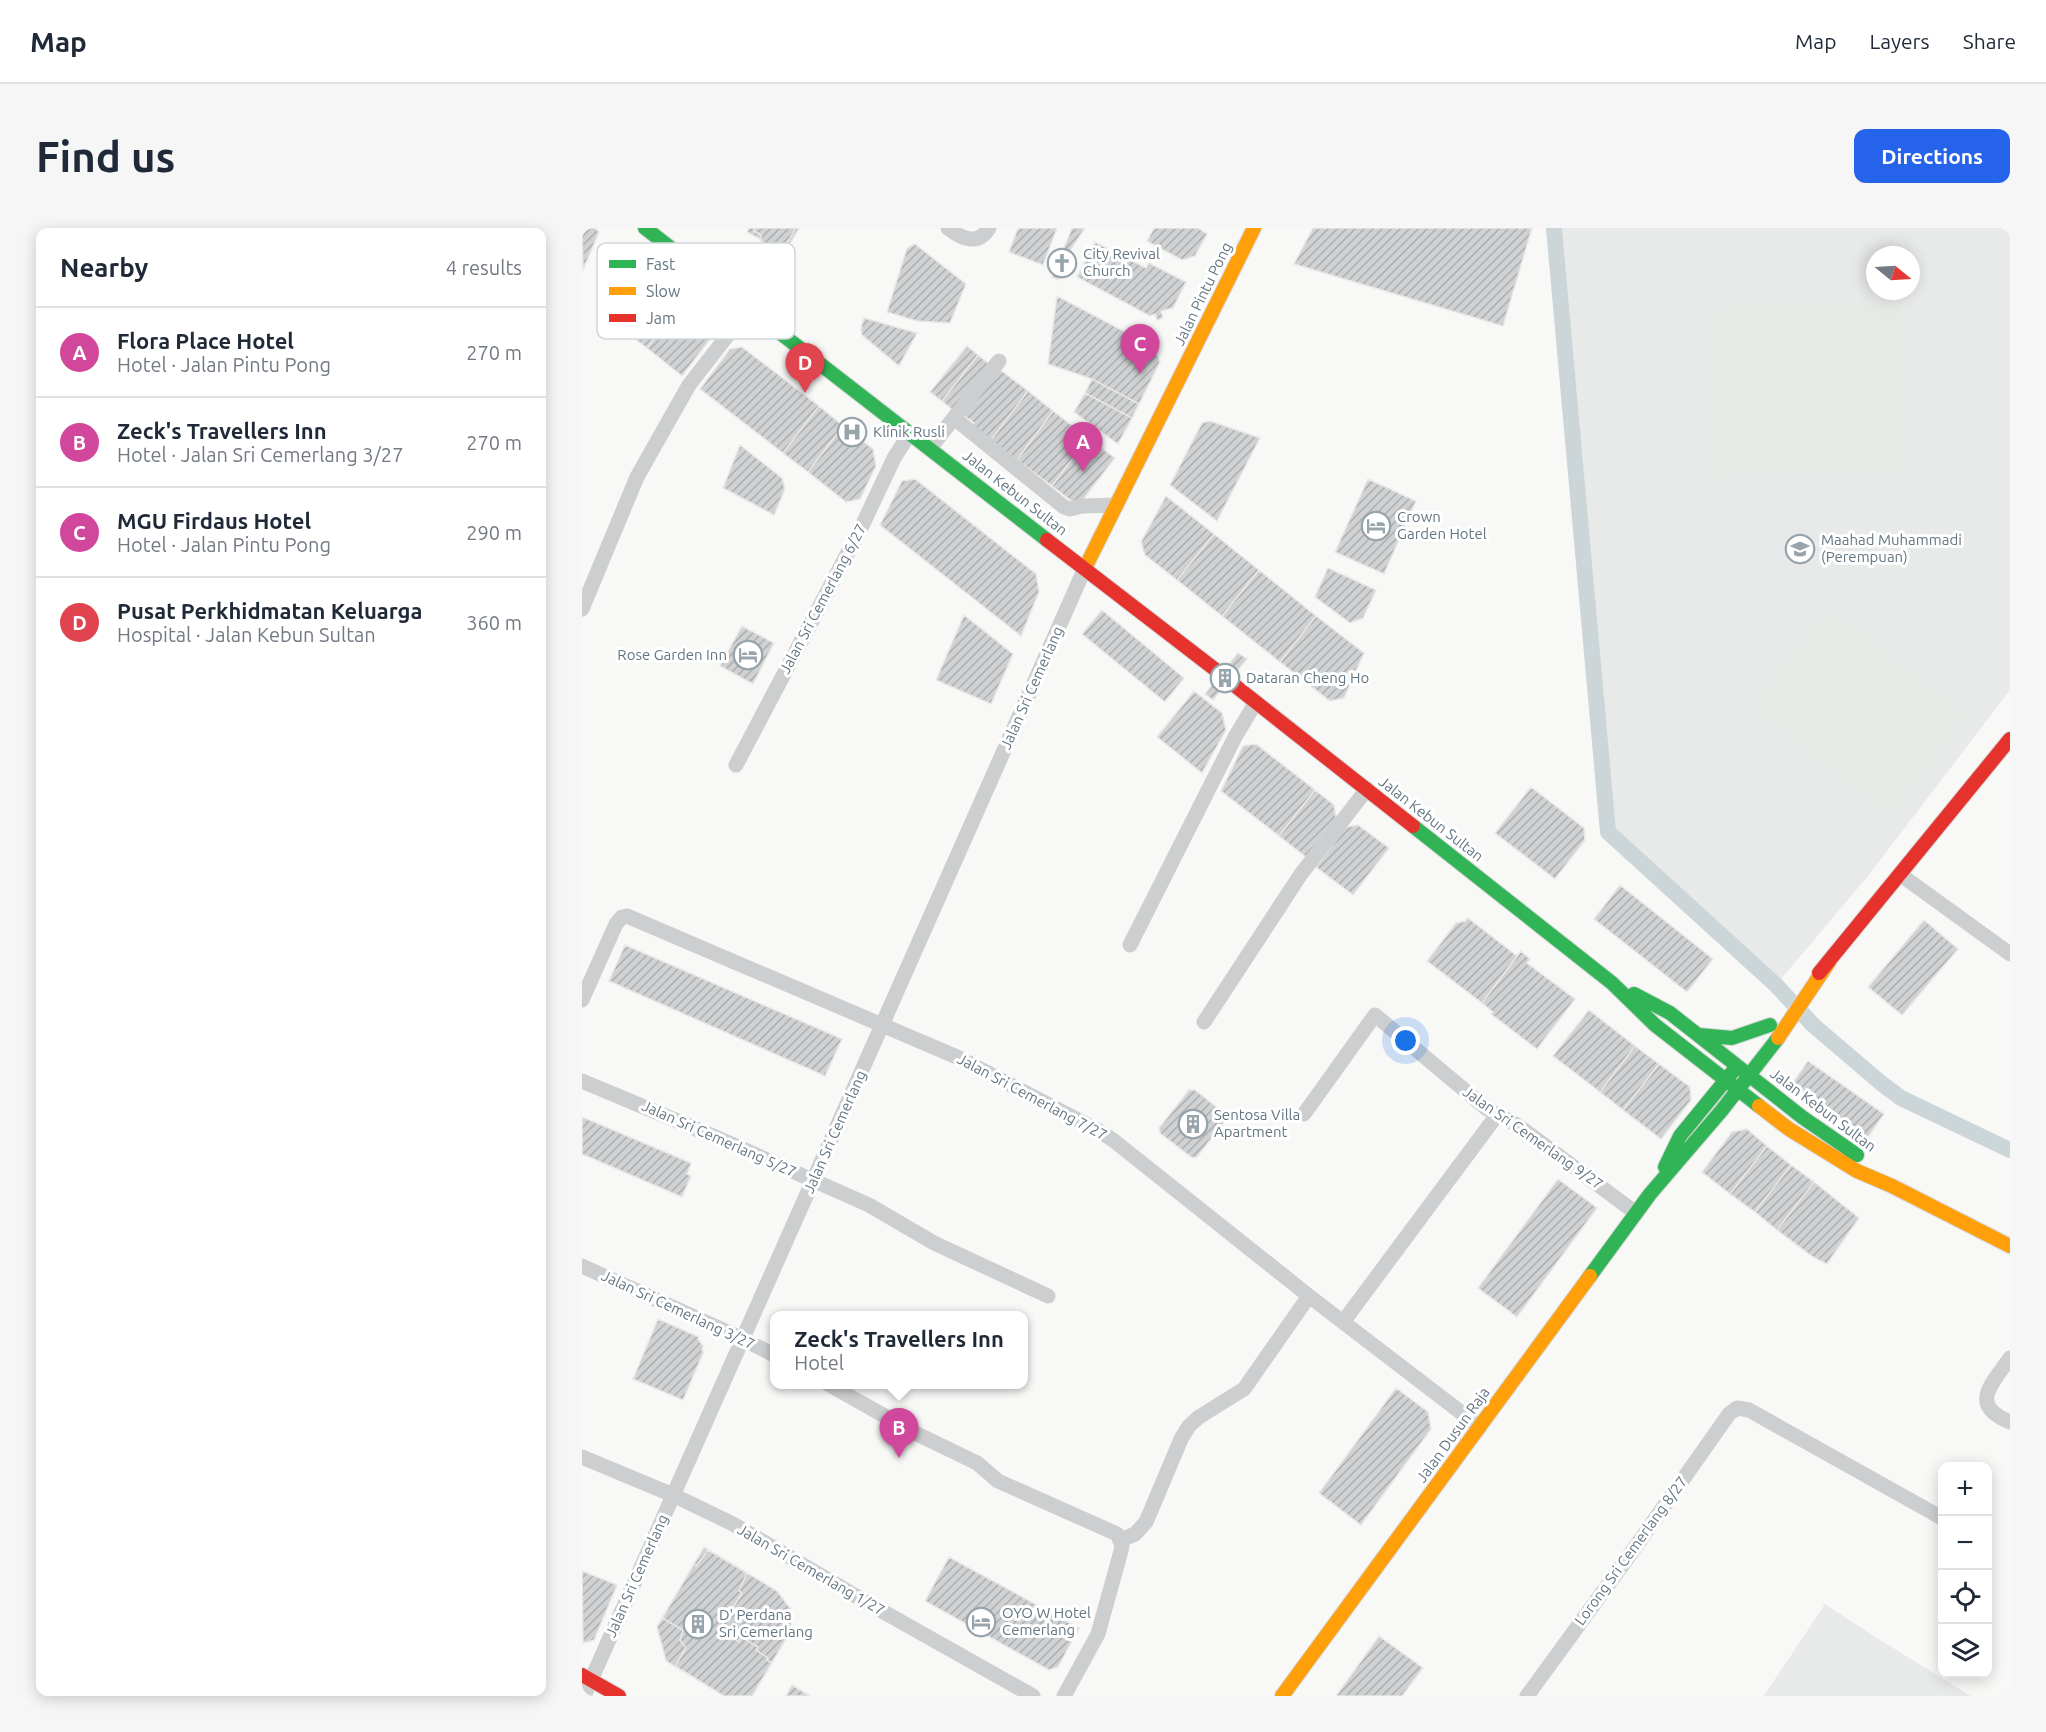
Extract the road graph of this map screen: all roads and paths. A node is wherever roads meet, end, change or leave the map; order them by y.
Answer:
1 (645, 228) edge
2 (948, 228) edge
3 (989, 228) edge
4 (1254, 228) edge
5 (664, 243) edge
6 (724, 339) edge
7 (788, 339) edge
8 (999, 361) dead end
9 (954, 418) junction
10 (910, 433) junction
11 (930, 448) junction
12 (1117, 505) junction
13 (1085, 568) junction
14 (582, 609) edge
15 (1256, 702) junction
16 (2010, 739) edge
17 (736, 765) dead end
18 (1367, 789) junction
19 (1900, 875) junction
20 (1130, 945) dead end
21 (2010, 954) edge
22 (1612, 983) junction
23 (582, 1000) edge
24 (1204, 1022) dead end
25 (1781, 1023) junction
26 (882, 1025) junction
27 (1698, 1035) junction
28 (1757, 1041) dead end
29 (1741, 1062) junction
30 (1749, 1075) junction
31 (1726, 1080) junction
32 (582, 1081) edge
33 (1738, 1090) junction
34 (1785, 1103) junction
35 (1304, 1114) dead end
36 (1497, 1115) junction
37 (813, 1180) junction
38 (1892, 1186) junction
39 (1650, 1194) junction
40 (1636, 1213) junction
41 (2010, 1246) edge
42 (582, 1266) edge
43 (1048, 1296) dead end
44 (1309, 1296) junction
45 (1343, 1322) junction
46 (742, 1339) junction
47 (770, 1353) edge
48 (2010, 1358) edge
49 (837, 1389) edge
50 (2010, 1422) edge
51 (1480, 1427) junction
52 (582, 1457) edge
53 (673, 1495) junction
54 (1938, 1516) edge
55 (1121, 1540) junction
56 (587, 1677) edge
57 (584, 1696) edge
58 (619, 1696) edge
59 (1033, 1696) edge
60 (1064, 1696) edge
61 (1282, 1696) edge
62 (1527, 1696) edge

1 - 5 main road, Jalan Kebun Sultan
2 - 3 street
4 - 12 main road, Jalan Pintu Pong
6 - 14 street
7 - 10 main road, Jalan Kebun Sultan
8 - 9 street
9 - 11 street
9 - 12 street
10 - 11 main road, Jalan Kebun Sultan
10 - 17 street, Jalan Sri Cemerlang 6/27
11 - 13 main road, Jalan Kebun Sultan
12 - 13 main road, Jalan Pintu Pong
13 - 15 main road, Jalan Kebun Sultan
13 - 26 street, Jalan Sri Cemerlang
15 - 18 main road, Jalan Kebun Sultan
15 - 20 street
16 - 19 main road
18 - 22 main road, Jalan Kebun Sultan
18 - 24 street
19 - 21 street
19 - 25 main road
22 - 27 main road, Jalan Kebun Sultan
22 - 31 main road, Jalan Kebun Sultan
23 - 26 street, Jalan Sri Cemerlang 7/27
25 - 27 main road
25 - 28 main road
25 - 30 main road, Jalan Dusun Raja
25 - 34 main road
26 - 37 street, Jalan Sri Cemerlang
26 - 44 street, Jalan Sri Cemerlang 7/27
27 - 29 main road, Jalan Kebun Sultan
29 - 30 main road, Jalan Kebun Sultan
29 - 31 main road, Jalan Dusun Raja
30 - 33 main road, Jalan Dusun Raja
30 - 34 main road, Jalan Kebun Sultan
31 - 33 main road, Jalan Kebun Sultan
31 - 39 main road, Jalan Dusun Raja
32 - 37 street, Jalan Sri Cemerlang 5/27
33 - 38 main road, Jalan Kebun Sultan
33 - 39 main road, Jalan Dusun Raja
34 - 38 main road, Jalan Kebun Sultan
35 - 36 street, Jalan Sri Cemerlang 9/27
36 - 40 street, Jalan Sri Cemerlang 9/27
36 - 45 street
37 - 43 street, Jalan Sri Cemerlang 5/27
37 - 46 street, Jalan Sri Cemerlang
38 - 41 main road, Jalan Kebun Sultan
39 - 40 main road, Jalan Dusun Raja
40 - 51 main road, Jalan Dusun Raja
42 - 46 street, Jalan Sri Cemerlang 3/27
44 - 45 street, Jalan Sri Cemerlang 7/27
44 - 55 street
45 - 51 street, Jalan Sri Cemerlang 7/27
46 - 47 street, Jalan Sri Cemerlang 3/27
46 - 53 street, Jalan Sri Cemerlang
48 - 50 street
49 - 55 street
51 - 61 main road, Jalan Dusun Raja
52 - 53 street, Jalan Sri Cemerlang 1/27
53 - 56 street, Jalan Sri Cemerlang
53 - 59 street, Jalan Sri Cemerlang 1/27
54 - 62 street, Lorong Sri Cemerlang 8/27
55 - 60 street
56 - 57 street, Jalan Sri Cemerlang
56 - 58 main road

